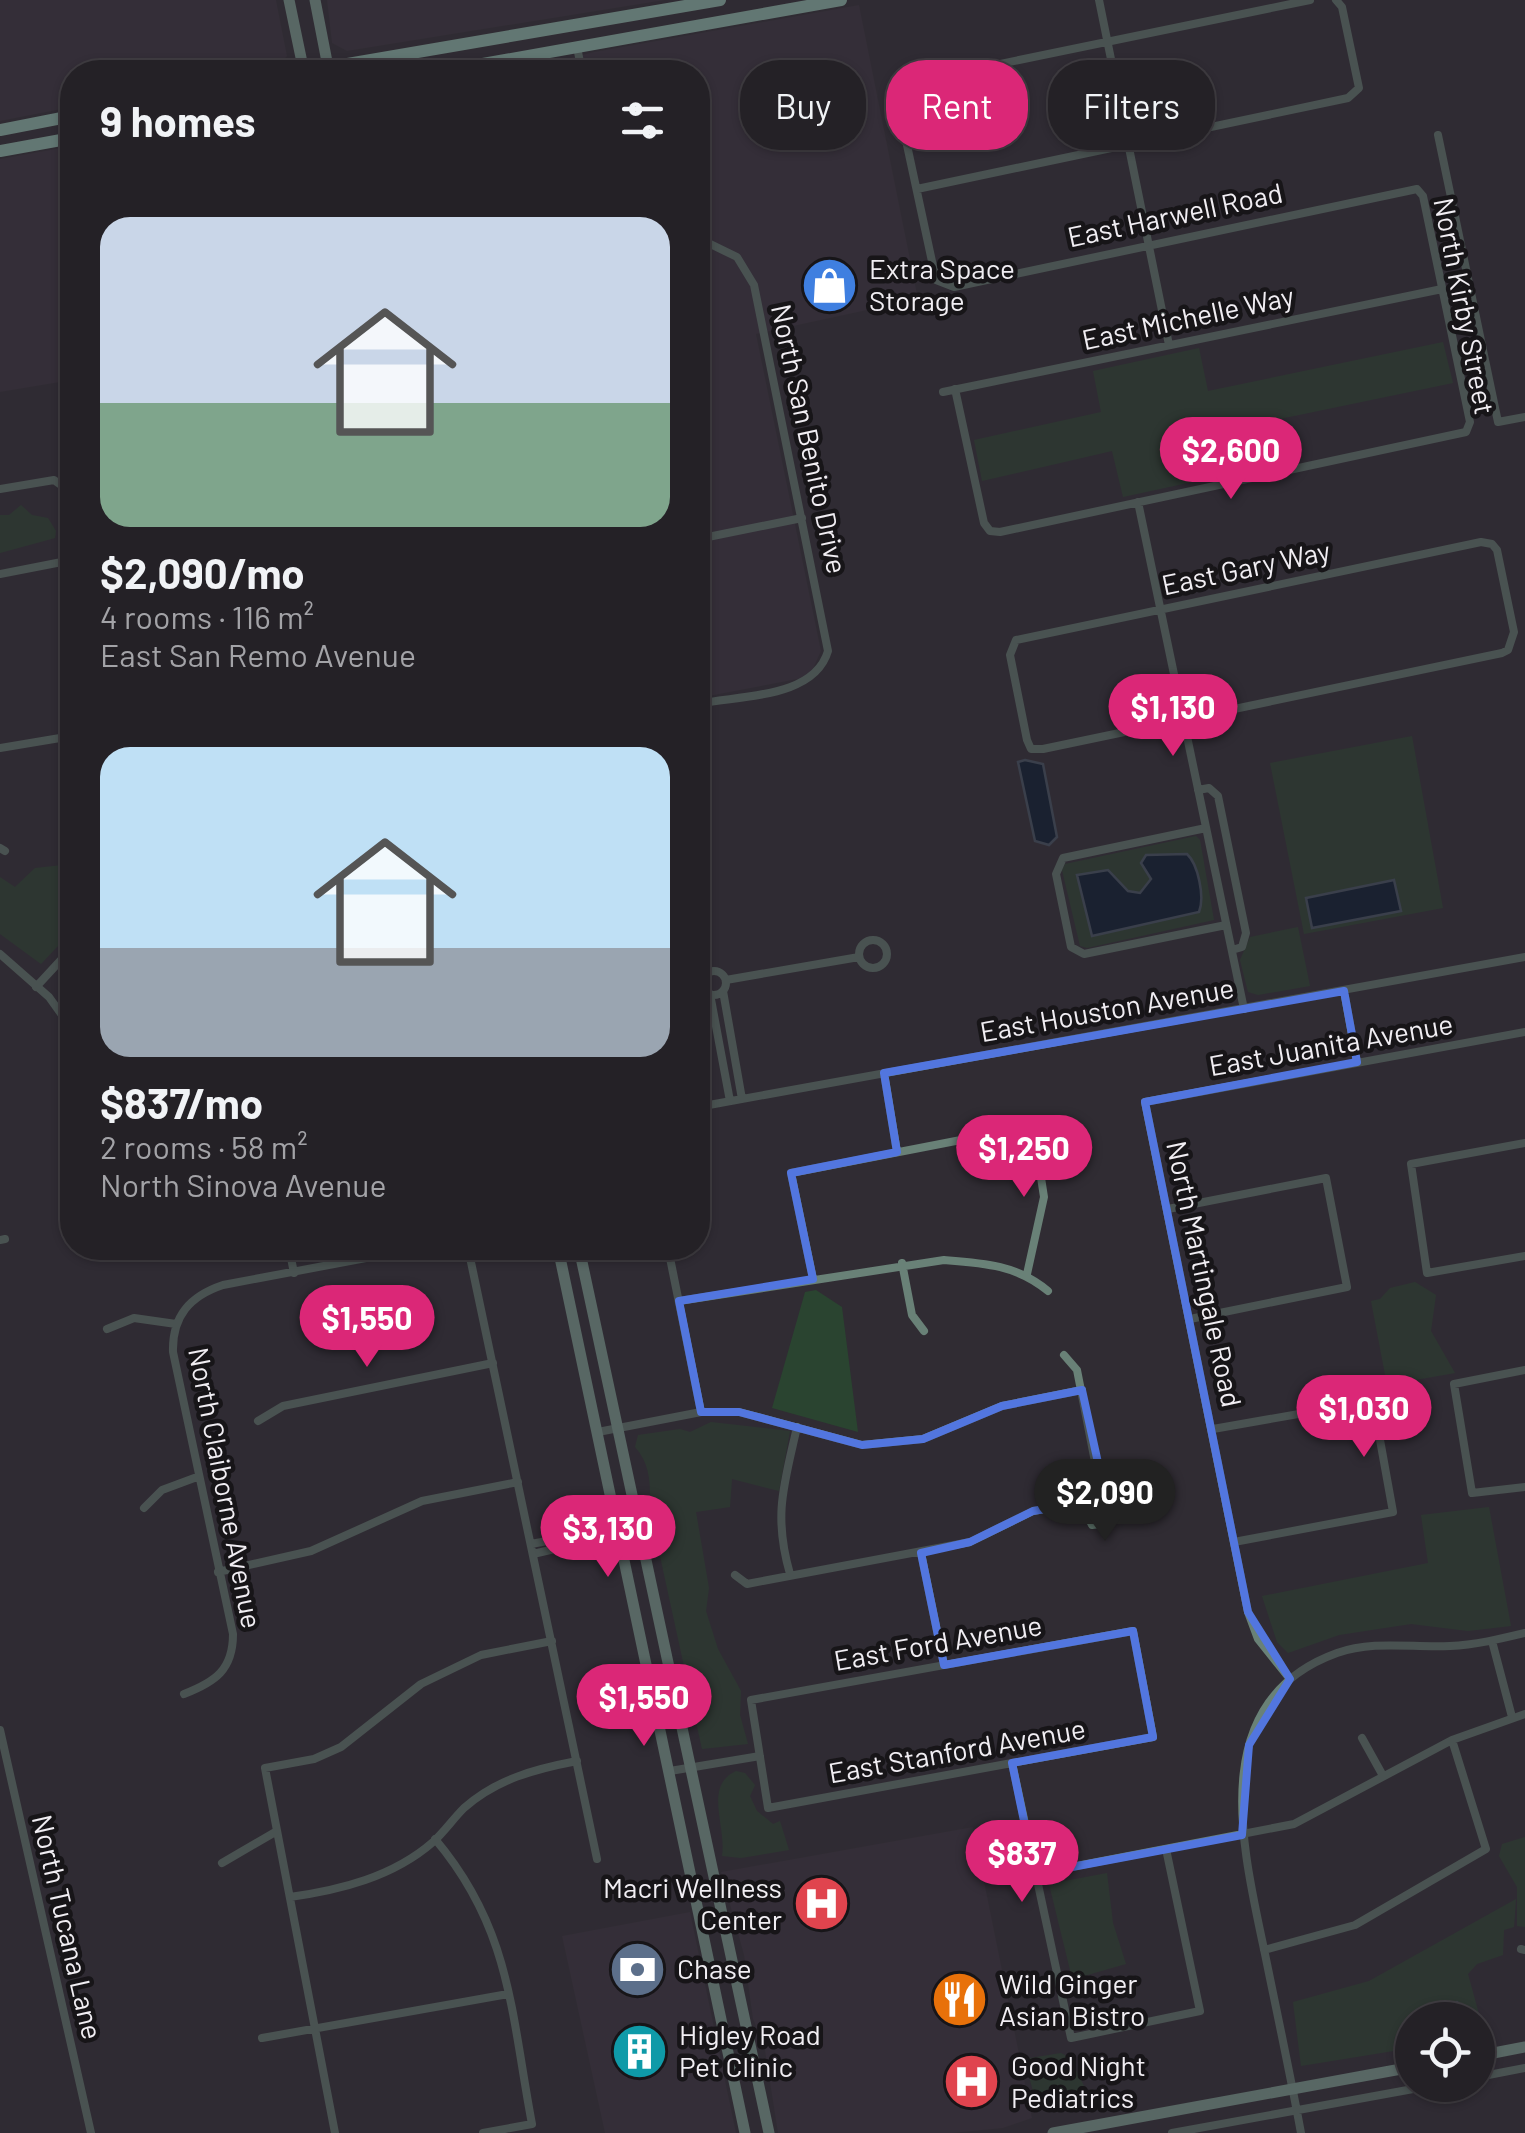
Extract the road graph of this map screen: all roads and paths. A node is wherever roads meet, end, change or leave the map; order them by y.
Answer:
1 (289, 0) edge
2 (314, 0) edge
3 (720, 0) edge
4 (840, 0) edge
5 (1099, 0) edge
6 (1310, 0) edge
7 (1337, 0) edge
8 (574, 26) junction
9 (1106, 42) junction
10 (577, 48) junction
11 (301, 60) edge
12 (327, 60) edge
13 (385, 60) edge
14 (508, 60) edge
15 (580, 60) edge
16 (1110, 60) edge
17 (60, 118) edge
18 (57, 119) junction
19 (60, 125) edge
20 (1215, 126) edge
21 (0, 130) edge
22 (1438, 136) dead end
23 (60, 140) edge
24 (1100, 150) edge
25 (1129, 150) edge
26 (0, 151) edge
27 (916, 189) junction
28 (1417, 189) joint
29 (710, 244) edge
30 (1148, 244) junction
31 (1442, 289) junction
32 (1169, 345) junction
33 (956, 390) junction
34 (943, 392) dead end
35 (1525, 417) edge
36 (60, 483) edge
37 (0, 489) edge
38 (1138, 502) junction
39 (802, 518) junction
40 (710, 537) edge
41 (60, 562) edge
42 (0, 574) edge
43 (1160, 608) junction
44 (710, 702) edge
45 (1184, 720) junction
46 (60, 738) edge
47 (0, 748) edge
48 (1198, 790) junction
49 (1206, 828) junction
50 (1226, 925) junction
51 (1232, 950) junction
52 (0, 954) edge
53 (859, 957) dead end
54 (1525, 957) edge
55 (60, 961) edge
56 (710, 972) edge
57 (726, 980) junction
58 (36, 987) junction
59 (1344, 990) junction
60 (723, 991) junction
61 (710, 994) joint
62 (1244, 1009) junction
63 (60, 1015) edge
64 (1525, 1032) edge
65 (1357, 1062) junction
66 (884, 1073) junction
67 (742, 1099) junction
68 (730, 1101) junction
69 (1146, 1102) joint
70 (710, 1105) edge
71 (1525, 1143) edge
72 (897, 1152) junction
73 (1168, 1210) junction
74 (1525, 1256) edge
75 (292, 1260) edge
76 (359, 1260) edge
77 (471, 1260) edge
78 (561, 1260) edge
79 (582, 1260) edge
80 (670, 1260) edge
81 (902, 1263) junction
82 (294, 1273) junction
83 (1027, 1274) junction
84 (813, 1279) junction
85 (1048, 1291) dead end
86 (678, 1301) junction
87 (1190, 1319) junction
88 (176, 1324) junction
89 (107, 1329) dead end
90 (924, 1331) dead end
91 (1064, 1355) dead end
92 (492, 1363) junction
93 (1525, 1370) edge
94 (1082, 1390) junction
95 (701, 1412) junction
96 (258, 1422) dead end
97 (797, 1427) junction
98 (618, 1428) junction
99 (1213, 1430) junction
100 (598, 1432) junction
101 (197, 1477) junction
102 (518, 1482) junction
103 (1525, 1487) edge
104 (1106, 1499) junction
105 (1081, 1503) junction
106 (144, 1508) dead end
107 (638, 1524) junction
108 (618, 1528) junction
109 (1234, 1542) junction
110 (532, 1549) junction
111 (921, 1552) junction
112 (218, 1572) junction
113 (790, 1574) junction
114 (735, 1575) dead end
115 (1525, 1633) edge
116 (552, 1641) junction
117 (1492, 1641) junction
118 (944, 1665) junction
119 (1290, 1679) junction
120 (184, 1694) dead end
121 (1525, 1714) edge
122 (1512, 1717) junction
123 (0, 1730) edge
124 (1153, 1737) joint
125 (1362, 1738) dead end
126 (1452, 1740) junction
127 (760, 1756) junction
128 (577, 1762) junction
129 (1012, 1763) junction
130 (691, 1768) junction
131 (670, 1771) junction
132 (1382, 1774) junction
133 (277, 1831) junction
134 (1242, 1835) junction
135 (435, 1840) junction
136 (1166, 1850) junction
137 (598, 1858) dead end
138 (222, 1863) dead end
139 (1035, 1874) junction
140 (290, 1898) junction
141 (722, 1916) junction
142 (702, 1920) junction
143 (1264, 1950) junction
144 (508, 1994) junction
145 (315, 2028) junction
146 (262, 2038) dead end
147 (1525, 2048) edge
148 (1495, 2053) edge
149 (1525, 2068) edge
150 (1395, 2070) edge
151 (1495, 2074) edge
152 (1292, 2088) junction
153 (1395, 2092) edge
154 (1297, 2110) junction
155 (91, 2133) edge
156 (336, 2133) edge
157 (483, 2133) edge
158 (745, 2133) edge
159 (769, 2133) edge
160 (1053, 2133) edge
161 (1172, 2133) edge
162 (1301, 2133) edge

1 - 11 main road
2 - 12 main road
3 - 8 main road
4 - 10 main road
5 - 9 street
6 - 9 street
7 - 20 street
8 - 10 main road
8 - 13 main road
9 - 16 street
9 - 27 street
10 - 14 main road
10 - 15 street
17 - 18 main road
18 - 19 main road
18 - 21 main road
22 - 35 street
23 - 26 main road
24 - 27 street
25 - 30 street
27 - 30 street, East Harwell Road
28 - 30 street, East Harwell Road
28 - 31 street, North Kirby Street
29 - 39 street, North San Benito Drive
30 - 32 street
31 - 32 street, East Michelle Way
31 - 38 street, North Kirby Street
32 - 33 street, East Michelle Way
33 - 34 street, East Michelle Way
33 - 38 street
36 - 37 street
38 - 43 street
39 - 40 street
39 - 44 street, North San Benito Drive
41 - 42 street
43 - 45 street
43 - 45 street, East Gary Way
43 - 45 street, East Gary Way
45 - 48 street
46 - 47 street
48 - 49 street
48 - 51 street
49 - 50 street
49 - 50 street
50 - 51 street
51 - 62 street
52 - 58 street
53 - 57 street
54 - 59 street, East Houston Avenue
55 - 58 street
56 - 57 street
57 - 60 street
58 - 63 street
59 - 62 street, East Houston Avenue
59 - 65 street
60 - 61 street
60 - 67 street
61 - 68 street
62 - 66 street, East Houston Avenue
64 - 65 street, East Juanita Avenue
65 - 69 street, East Juanita Avenue
66 - 67 street, East Houston Avenue
66 - 72 street
67 - 68 street, East Houston Avenue
68 - 70 street, East Houston Avenue
69 - 73 street, North Martingale Road
71 - 74 street
72 - 83 street
72 - 84 street
73 - 87 street, North Martingale Road
73 - 87 street
75 - 82 street
76 - 82 street
77 - 92 street
78 - 100 main road
79 - 98 main road
80 - 86 street
81 - 83 street
81 - 84 street
81 - 90 street
82 - 88 street
83 - 85 street
84 - 86 street
86 - 95 street
87 - 99 street, North Martingale Road
88 - 89 street
88 - 101 street, North Claiborne Avenue
91 - 94 street
92 - 96 street
92 - 102 street
93 - 103 street
94 - 97 street
94 - 104 street
95 - 97 street
95 - 98 street
97 - 113 street
98 - 100 street
98 - 107 main road
99 - 109 street, North Martingale Road
99 - 109 street
100 - 108 main road
101 - 106 street
101 - 112 street, North Claiborne Avenue
102 - 110 street
102 - 112 street
104 - 105 street
104 - 105 street
105 - 111 street
107 - 108 street
107 - 130 main road
108 - 110 street
108 - 131 main road
109 - 119 street, North Martingale Road
110 - 116 street
111 - 113 street
111 - 118 street
112 - 120 street, North Claiborne Avenue
113 - 114 street
115 - 117 street
116 - 128 street
116 - 133 street
117 - 119 street
117 - 122 street
118 - 124 street, East Ford Avenue
118 - 127 street, East Ford Avenue
119 - 134 street
121 - 122 street
122 - 126 street
123 - 155 street, North Tucana Lane
124 - 129 street, East Stanford Avenue
125 - 132 street
126 - 132 street
126 - 143 street
127 - 129 street, East Stanford Avenue
127 - 130 street
128 - 135 street
128 - 137 street
129 - 139 street
130 - 131 street
130 - 141 main road
131 - 142 main road
132 - 134 street
133 - 138 street
133 - 140 street
134 - 136 street
134 - 143 street
135 - 140 street
135 - 144 street
136 - 139 street
136 - 139 street
140 - 145 street
141 - 142 main road
141 - 159 main road
142 - 158 main road
143 - 152 street
144 - 145 street
144 - 157 street
145 - 146 street
145 - 156 street
147 - 148 main road
149 - 151 street
150 - 152 main road
152 - 154 street
152 - 160 main road
153 - 154 street
154 - 161 street
154 - 162 street

